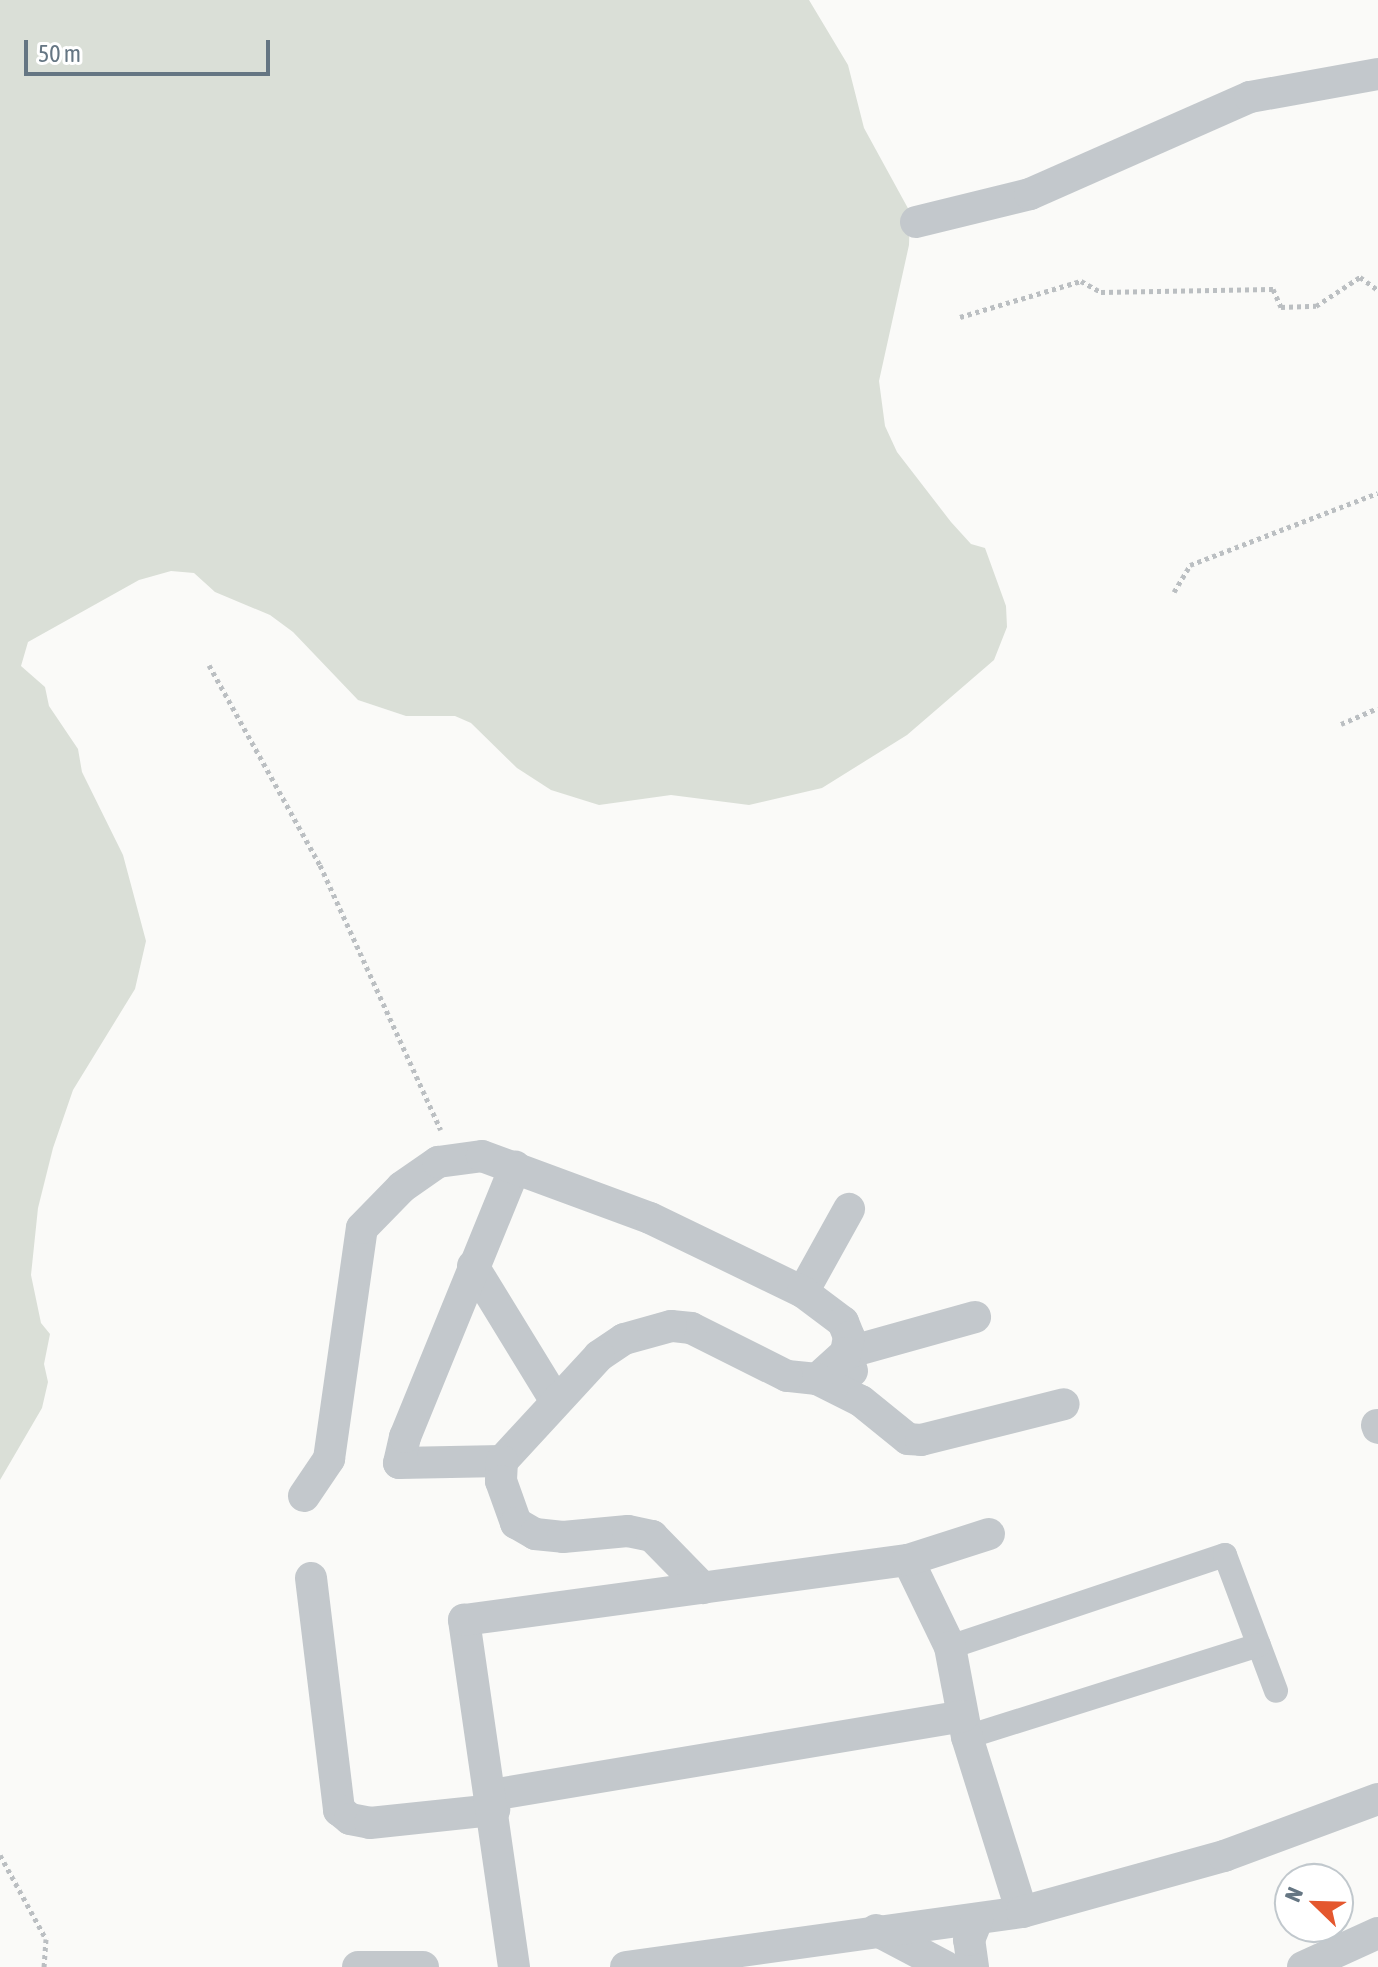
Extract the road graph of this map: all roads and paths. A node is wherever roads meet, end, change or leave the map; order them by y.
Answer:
1 (1378, 74) edge
2 (916, 222) dead end
3 (1378, 290) edge
4 (960, 317) dead end
5 (1378, 493) edge
6 (1174, 592) dead end
7 (209, 665) dead end
8 (1378, 708) edge
9 (1341, 724) dead end
10 (453, 1157) junction
11 (515, 1167) junction
12 (849, 1209) dead end
13 (473, 1266) junction
14 (803, 1292) junction
15 (975, 1317) dead end
16 (846, 1353) junction
17 (817, 1379) junction
18 (555, 1400) junction
19 (861, 1401) junction
20 (1064, 1404) dead end
21 (502, 1461) junction
22 (304, 1496) dead end
23 (989, 1534) dead end
24 (908, 1560) junction
25 (311, 1578) dead end
26 (703, 1588) junction
27 (1259, 1645) junction
28 (950, 1647) junction
29 (1276, 1691) dead end
30 (964, 1726) junction
31 (1378, 1799) edge
32 (493, 1802) junction
33 (0, 1855) edge
34 (1022, 1912) junction
35 (977, 1920) junction
36 (876, 1930) junction
37 (1378, 1933) edge
38 (44, 1967) edge
39 (358, 1967) edge
40 (423, 1967) edge
41 (514, 1967) edge
42 (626, 1967) edge
43 (946, 1967) edge
44 (973, 1967) edge
45 (1303, 1967) edge

1 - 2 street
3 - 4 path
5 - 6 path
7 - 10 path
8 - 9 path
10 - 11 street
10 - 22 street
11 - 13 street
11 - 14 street
12 - 14 street
13 - 18 street
13 - 21 street
14 - 16 street
15 - 16 street
16 - 17 street
16 - 19 street
17 - 18 street
17 - 19 street
18 - 21 street
19 - 20 street
21 - 26 street
23 - 24 street
24 - 26 street
24 - 28 street
25 - 32 street
26 - 32 street
27 - 28 street
27 - 29 street
27 - 30 street
28 - 30 street
30 - 32 street
30 - 34 street
31 - 34 street
32 - 41 street
33 - 38 path
34 - 35 street
35 - 36 street
35 - 44 street
36 - 42 street
36 - 43 street
37 - 45 street
39 - 40 street

